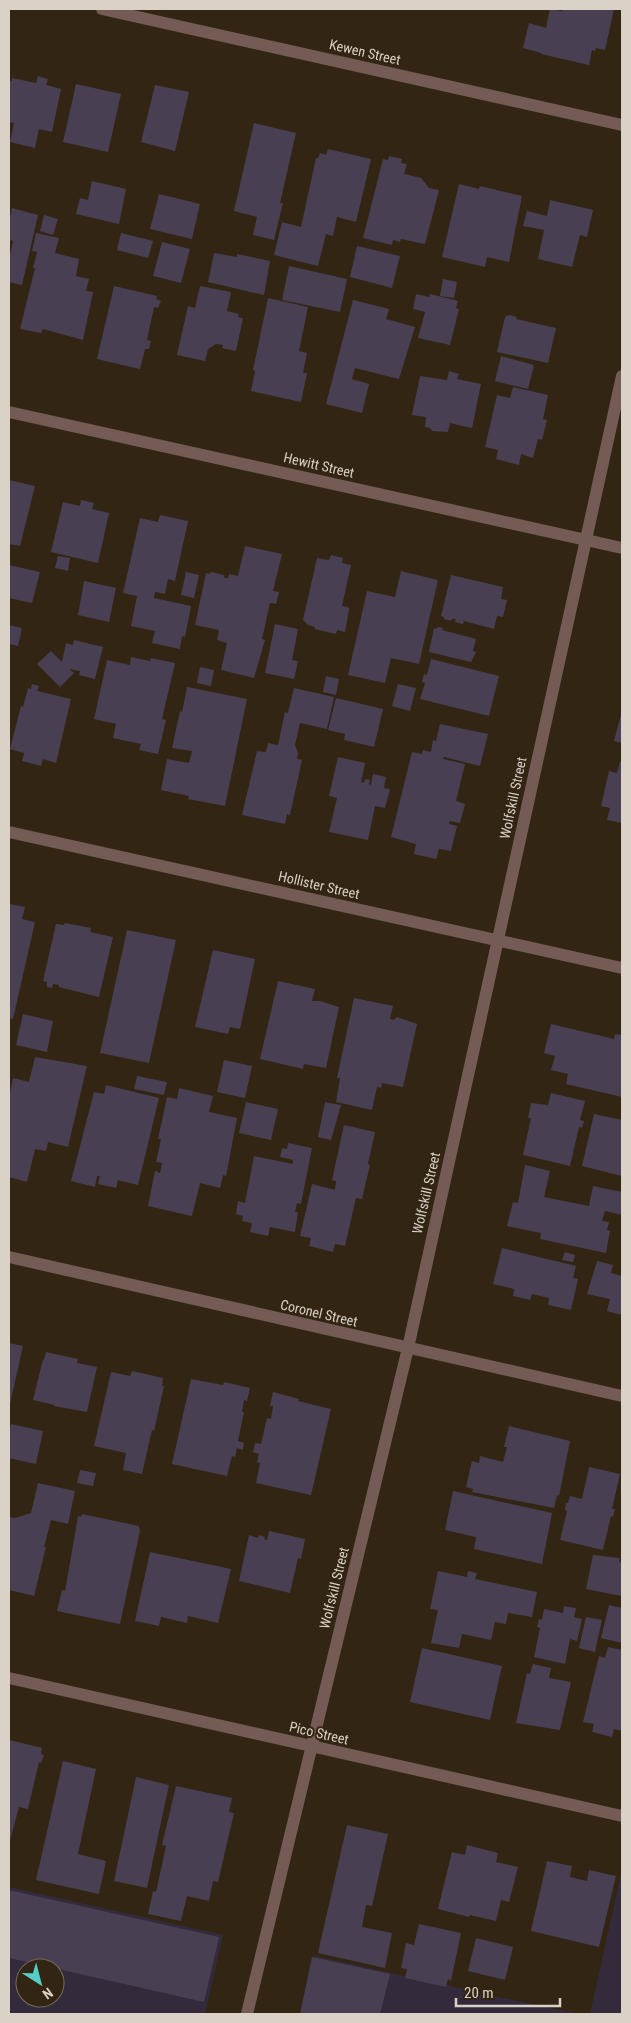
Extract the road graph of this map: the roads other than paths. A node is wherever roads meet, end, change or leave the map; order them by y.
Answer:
1 (102, 9) edge
2 (622, 125) edge
3 (622, 376) edge
4 (9, 412) edge
5 (586, 540) junction
6 (622, 548) edge
7 (9, 832) edge
8 (498, 940) junction
9 (622, 968) edge
10 (9, 1257) edge
11 (408, 1348) junction
12 (622, 1396) edge
13 (9, 1678) edge
14 (312, 1746) junction
15 (622, 1816) edge
16 (247, 2014) edge

1 - 2 street, Kewen Street
3 - 5 street, Wolfskill Street
4 - 5 street, Hewitt Street
5 - 6 street, Hewitt Street
5 - 8 street, Wolfskill Street
7 - 8 street, Hollister Street
8 - 9 street, Hollister Street
8 - 11 street, Wolfskill Street
10 - 11 street, Coronel Street
11 - 12 street, Coronel Street
11 - 14 street, Wolfskill Street
13 - 14 street, Pico Street
14 - 15 street, Pico Street
14 - 16 street, Wolfskill Street

